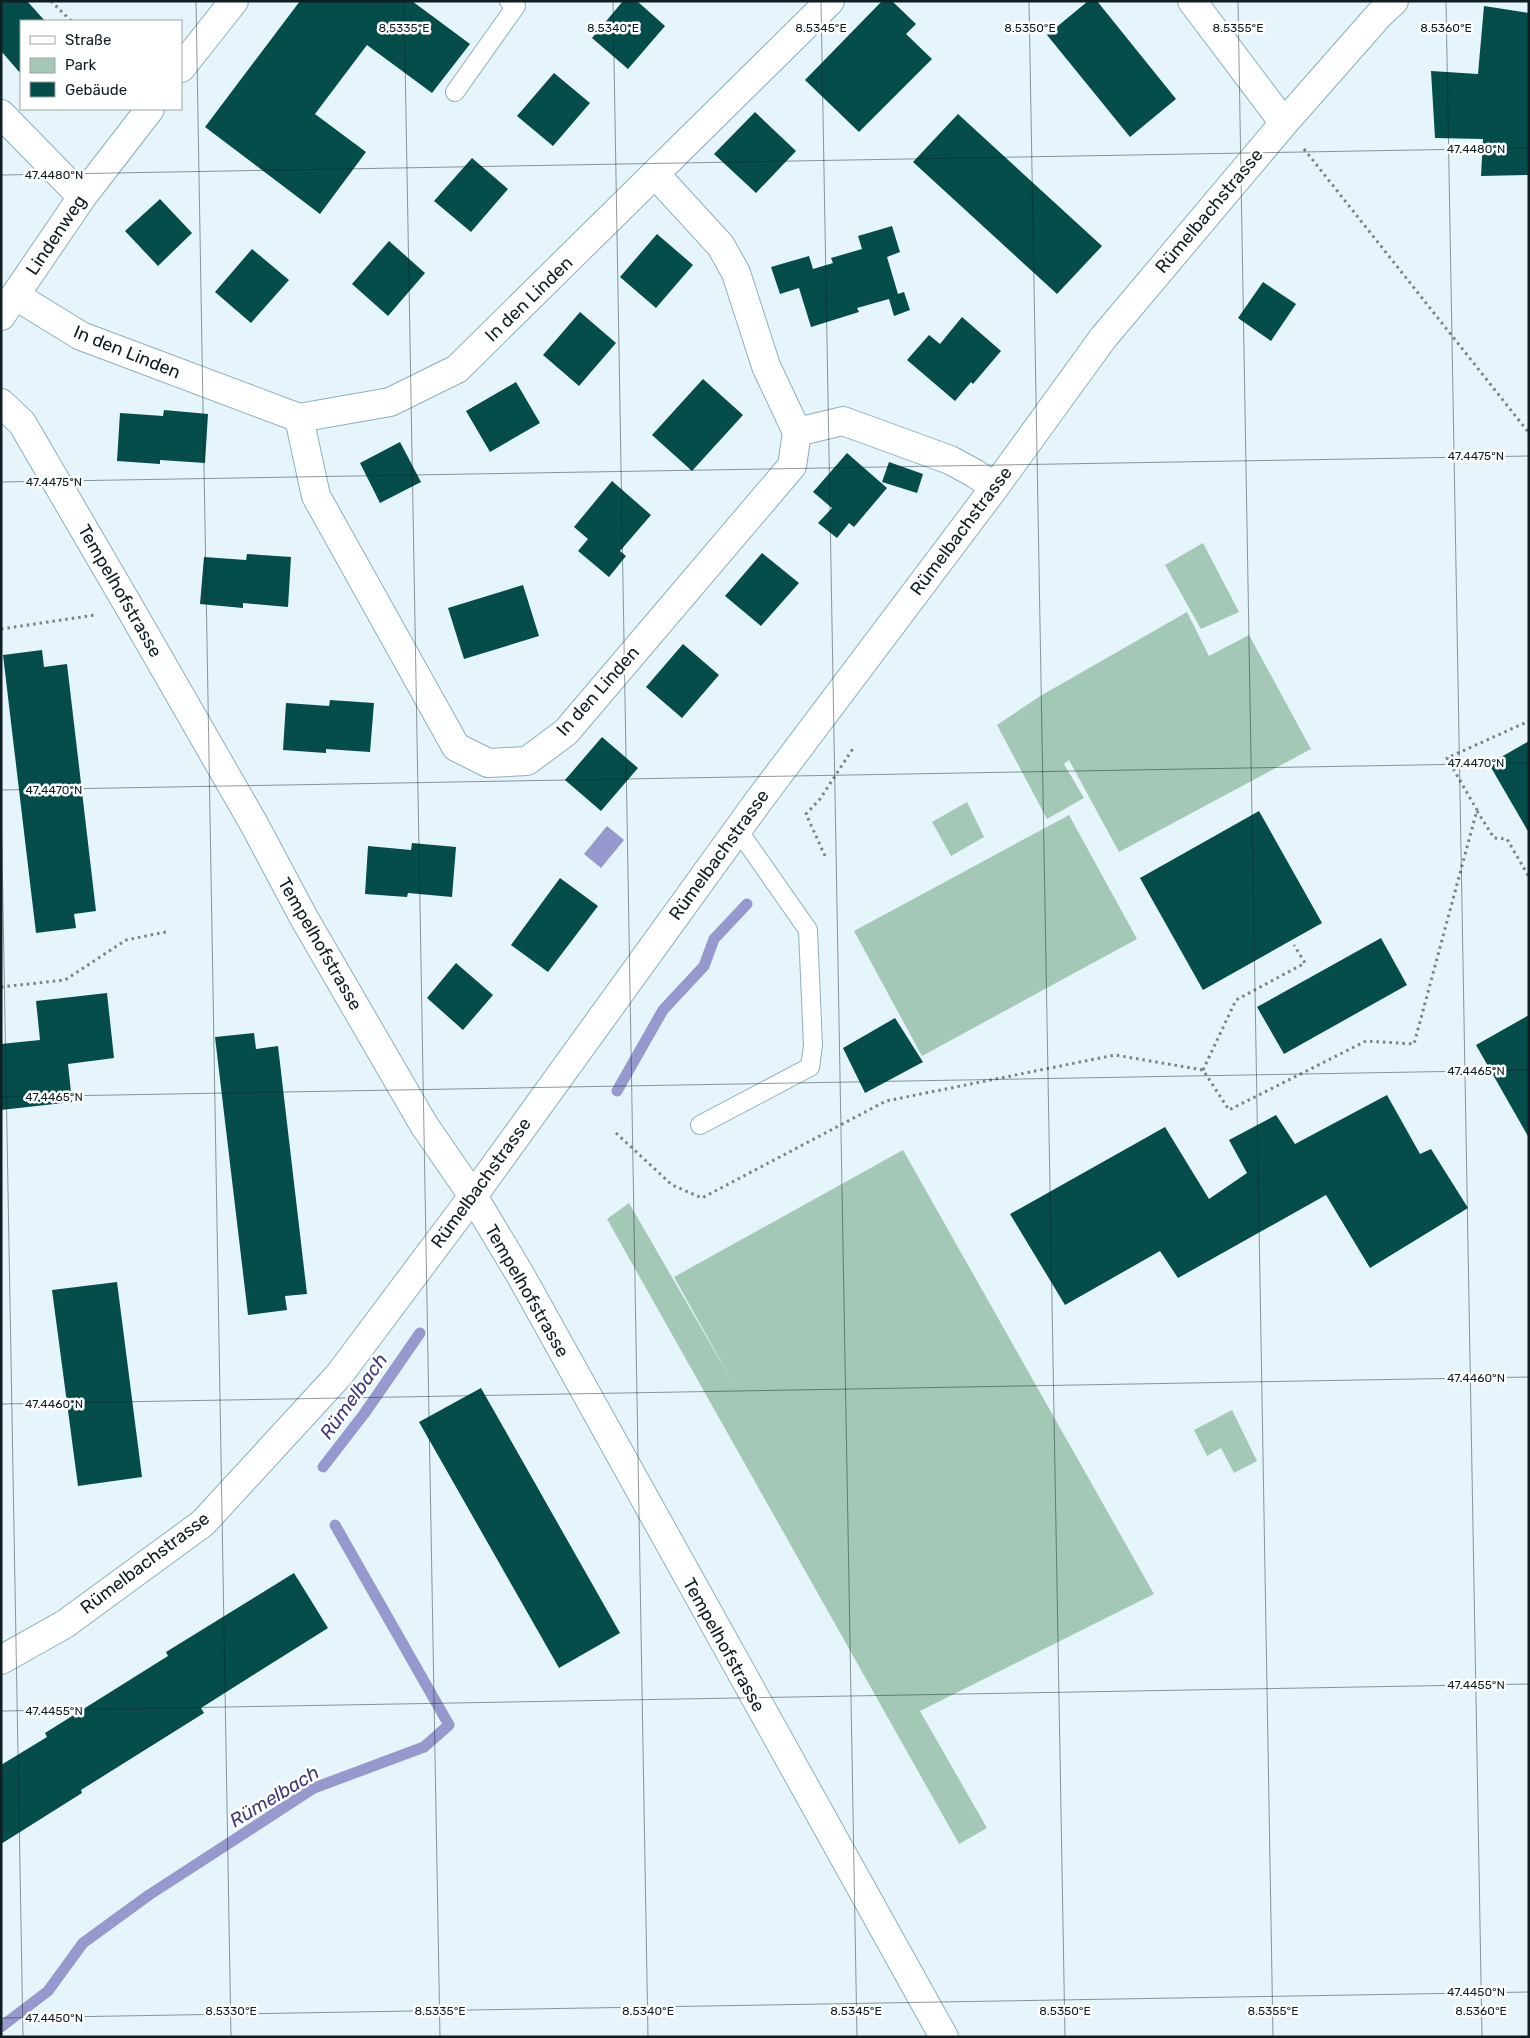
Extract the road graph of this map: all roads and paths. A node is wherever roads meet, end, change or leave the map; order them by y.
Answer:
1 (51, 1) edge
2 (234, 1) edge
3 (509, 1) edge
4 (830, 1) edge
5 (1192, 1) edge
6 (1394, 1) edge
7 (70, 20) edge
8 (182, 67) edge
9 (455, 92) dead end
10 (149, 110) edge
11 (1, 114) edge
12 (1284, 123) junction
13 (656, 175) junction
14 (82, 197) junction
15 (9, 306) edge
16 (1, 403) edge
17 (299, 418) junction
18 (797, 432) junction
19 (1529, 433) edge
20 (994, 487) junction
21 (131, 610) junction
22 (1, 629) edge
23 (1529, 722) edge
24 (854, 747) dead end
25 (1477, 810) junction
26 (738, 830) junction
27 (826, 856) dead end
28 (1529, 877) edge
29 (166, 932) dead end
30 (1294, 945) dead end
31 (1, 987) edge
32 (1203, 1070) junction
33 (700, 1125) dead end
34 (616, 1133) dead end
35 (473, 1196) junction
36 (1, 1660) edge
37 (944, 2037) edge

1 - 7 path
2 - 8 street
3 - 9 lane
4 - 13 street, In den Linden
5 - 12 street
6 - 12 street, Rümelbachstrasse
10 - 14 street, Lindenweg
11 - 14 street
12 - 19 path
12 - 20 street, Rümelbachstrasse
13 - 17 street, In den Linden
13 - 18 street
14 - 15 street, Lindenweg
15 - 17 street, In den Linden
16 - 21 street, Tempelhofstrasse
17 - 18 street, In den Linden
18 - 20 street
20 - 26 street, Rümelbachstrasse
21 - 22 path
21 - 35 street, Tempelhofstrasse
23 - 25 path
24 - 27 path
25 - 28 path
25 - 32 path
26 - 33 lane
26 - 35 street, Rümelbachstrasse
29 - 31 path
30 - 32 path
32 - 34 path
35 - 36 street, Rümelbachstrasse
35 - 37 street, Tempelhofstrasse

